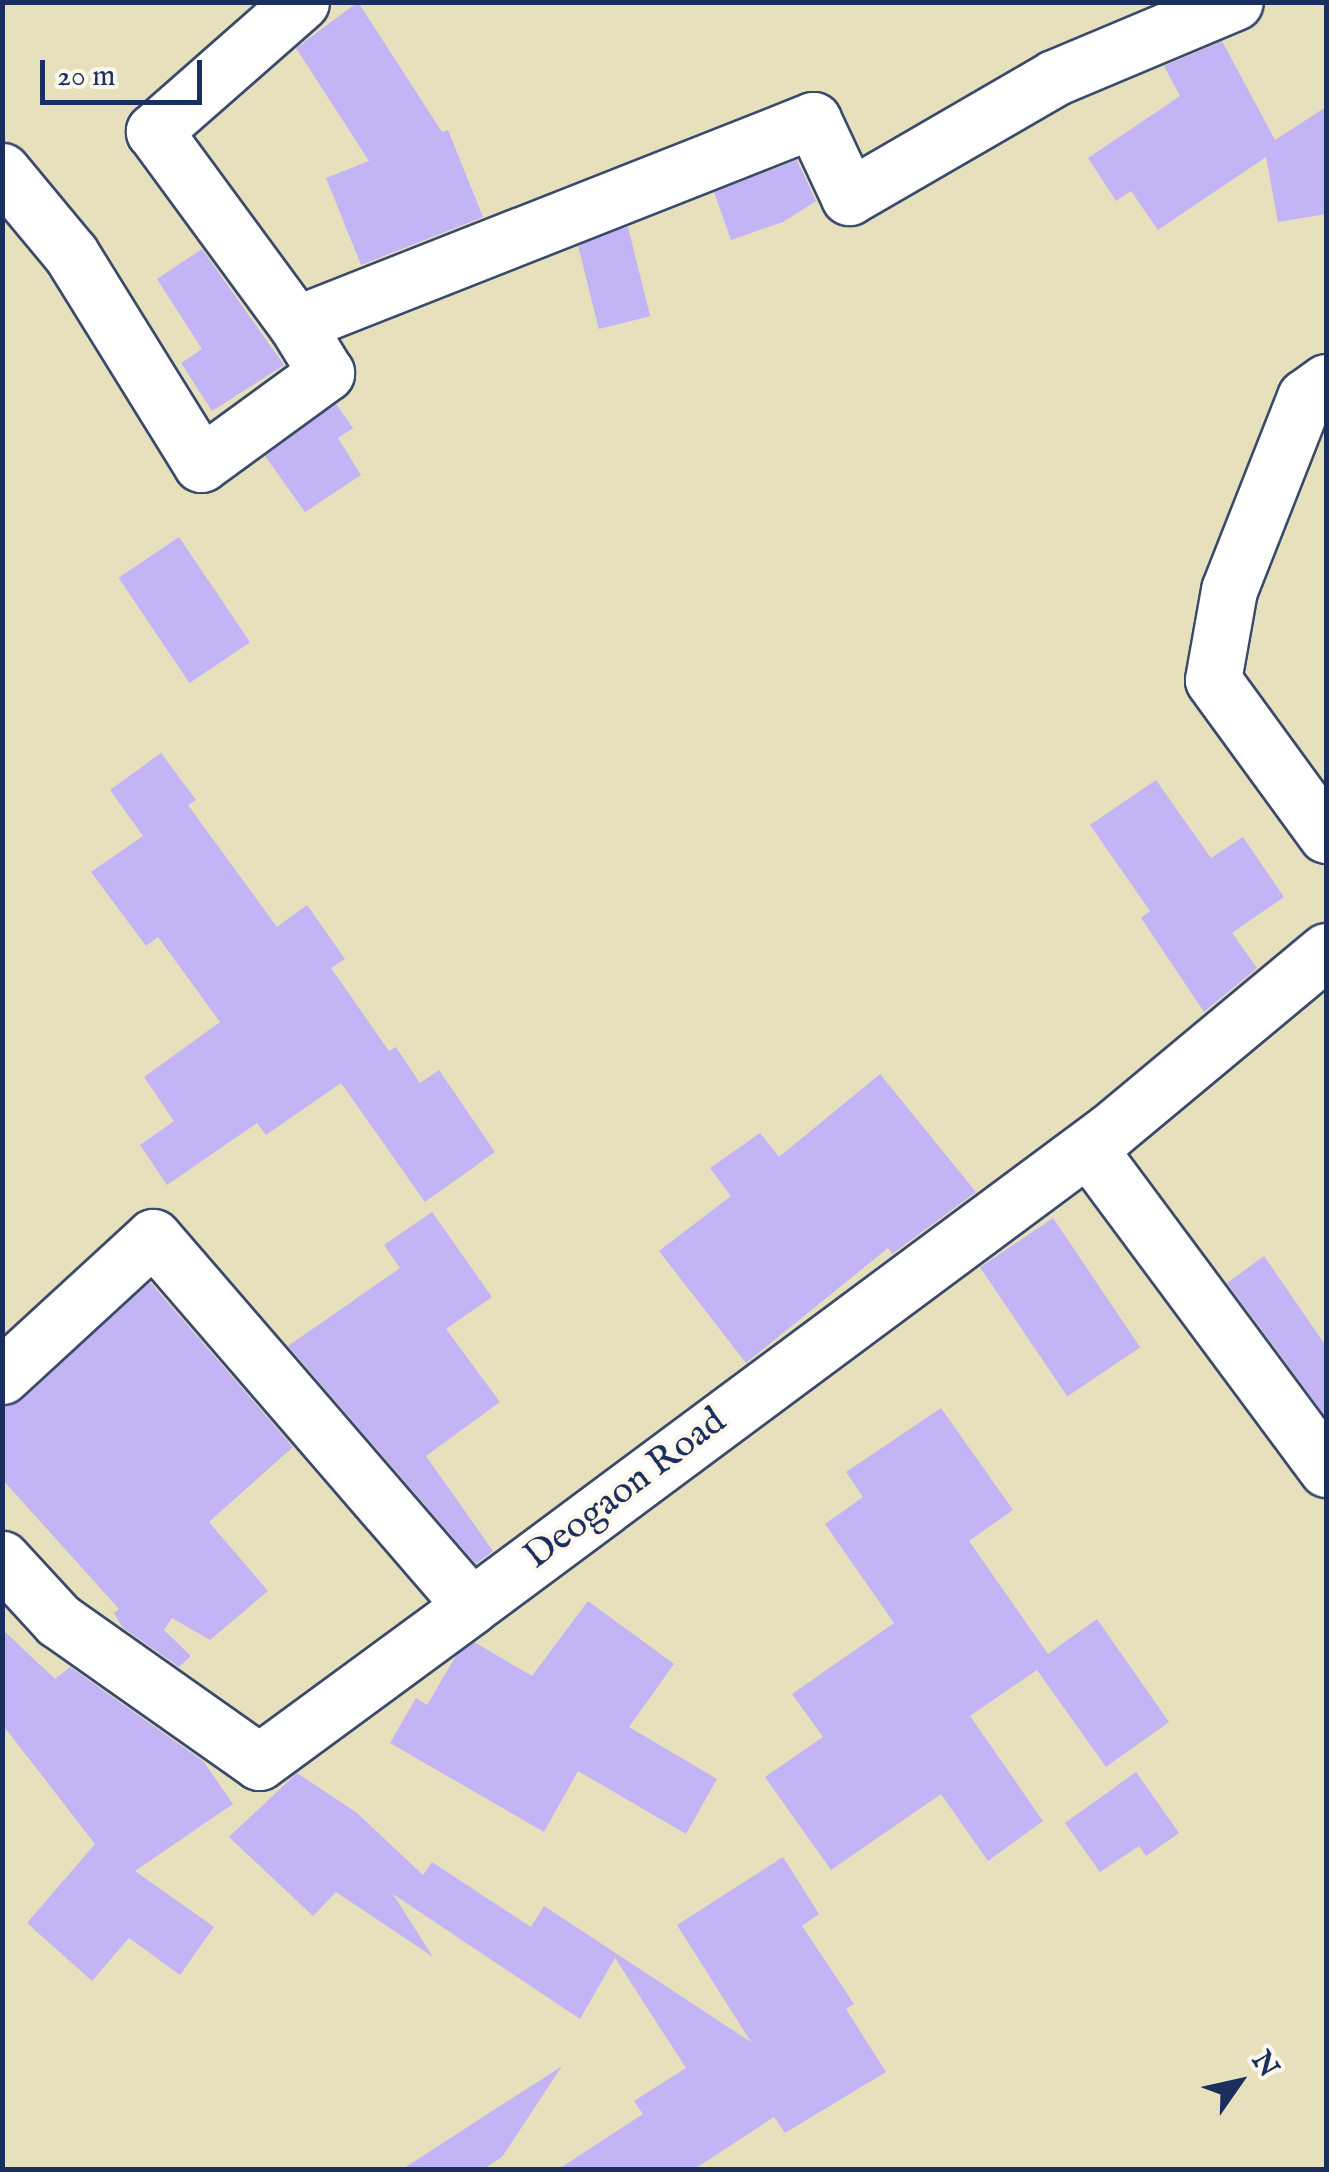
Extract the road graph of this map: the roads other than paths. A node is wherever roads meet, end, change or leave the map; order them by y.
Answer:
1 (301, 2) edge
2 (1235, 2) edge
3 (2, 171) edge
4 (296, 324) junction
5 (1326, 382) edge
6 (1326, 834) edge
7 (1326, 951) edge
8 (1088, 1148) junction
9 (2, 1376) edge
10 (1326, 1469) edge
11 (2, 1559) edge
12 (471, 1606) junction

1 - 4 street
2 - 4 street
3 - 4 street
5 - 6 street
7 - 8 street, Deogaon Road
8 - 10 street
8 - 12 street, Deogaon Road
9 - 12 street
11 - 12 street, Deogaon Road

